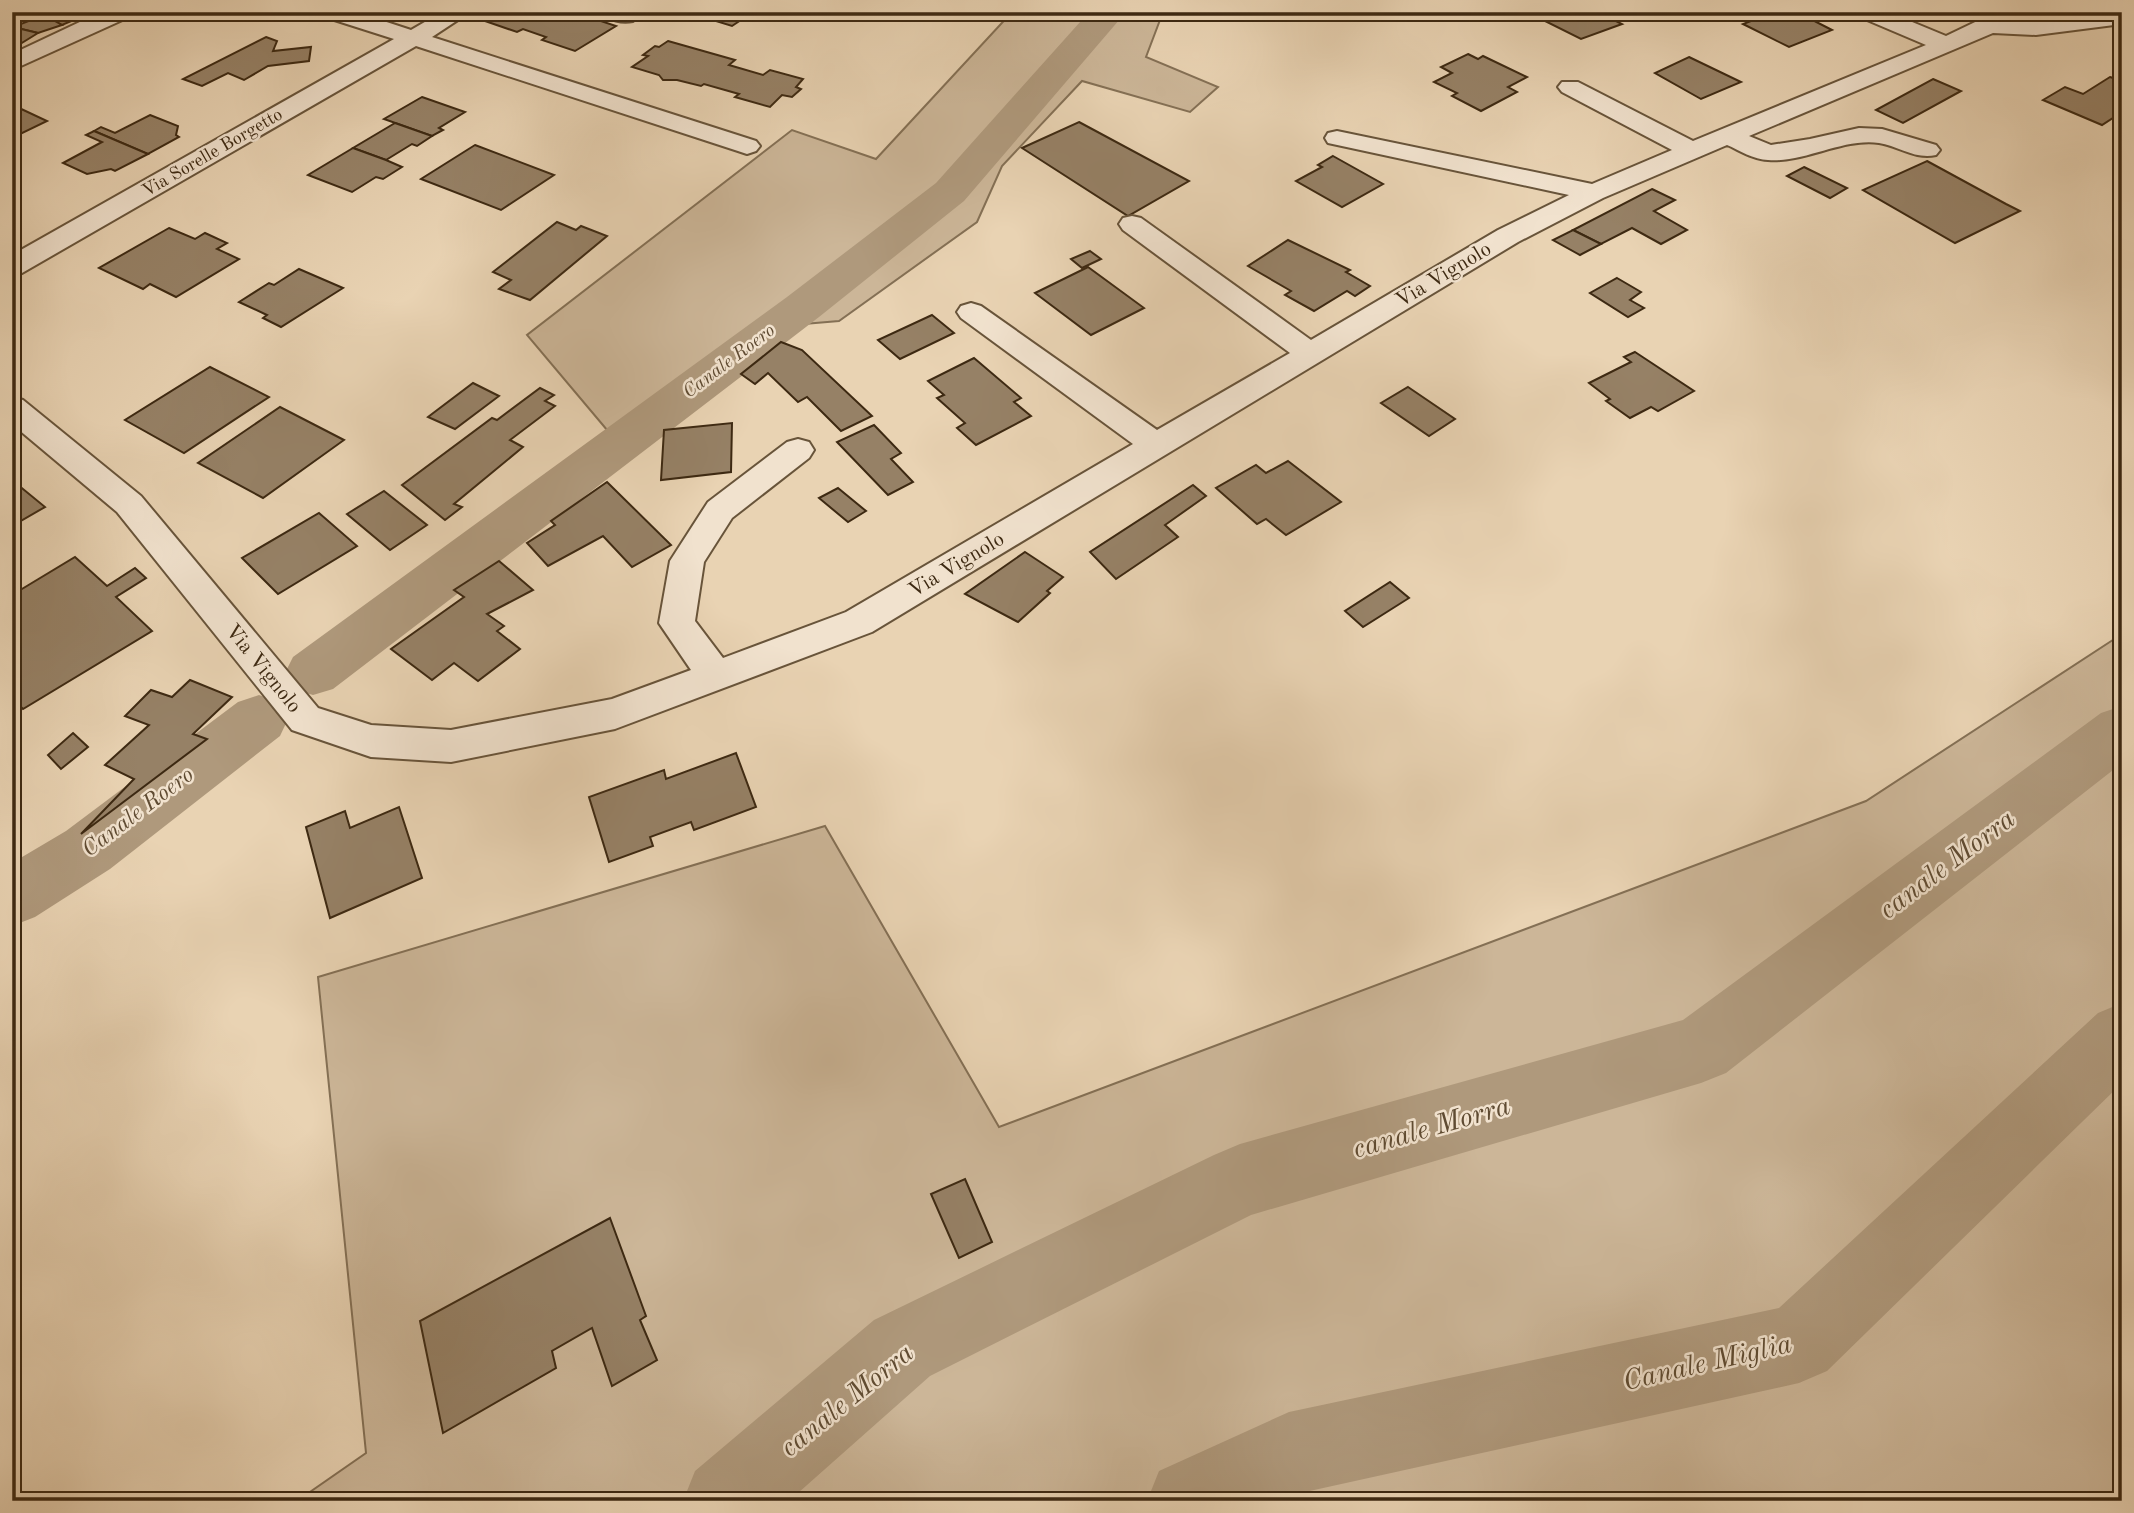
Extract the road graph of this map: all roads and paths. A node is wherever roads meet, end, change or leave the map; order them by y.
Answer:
1 (121, 12) edge
2 (333, 12) edge
3 (459, 12) edge
4 (1868, 12) edge
5 (2122, 17) edge
6 (2001, 19) edge
7 (412, 38) junction
8 (1944, 44) junction
9 (12, 63) edge
10 (1570, 87) dead end
11 (1727, 136) junction
12 (1337, 138) dead end
13 (747, 146) dead end
14 (1690, 150) junction
15 (1927, 150) dead end
16 (1594, 192) junction
17 (1132, 224) dead end
18 (12, 267) edge
19 (971, 312) dead end
20 (1310, 353) junction
21 (12, 407) edge
22 (1157, 445) junction
23 (798, 450) dead end
24 (715, 676) junction

1 - 9 street
2 - 7 street
3 - 7 street, Via Sorelle Borgetto
4 - 8 street
5 - 6 street
6 - 8 street, Via Vignolo
7 - 13 street
7 - 18 street, Via Sorelle Borgetto
8 - 11 street, Via Vignolo
10 - 14 street
11 - 14 street, Via Vignolo
11 - 15 street
12 - 16 street
14 - 16 street, Via Vignolo
16 - 20 street, Via Vignolo
17 - 20 street
19 - 22 street
20 - 22 street, Via Vignolo
21 - 24 street, Via Vignolo
22 - 24 street, Via Vignolo
23 - 24 street

